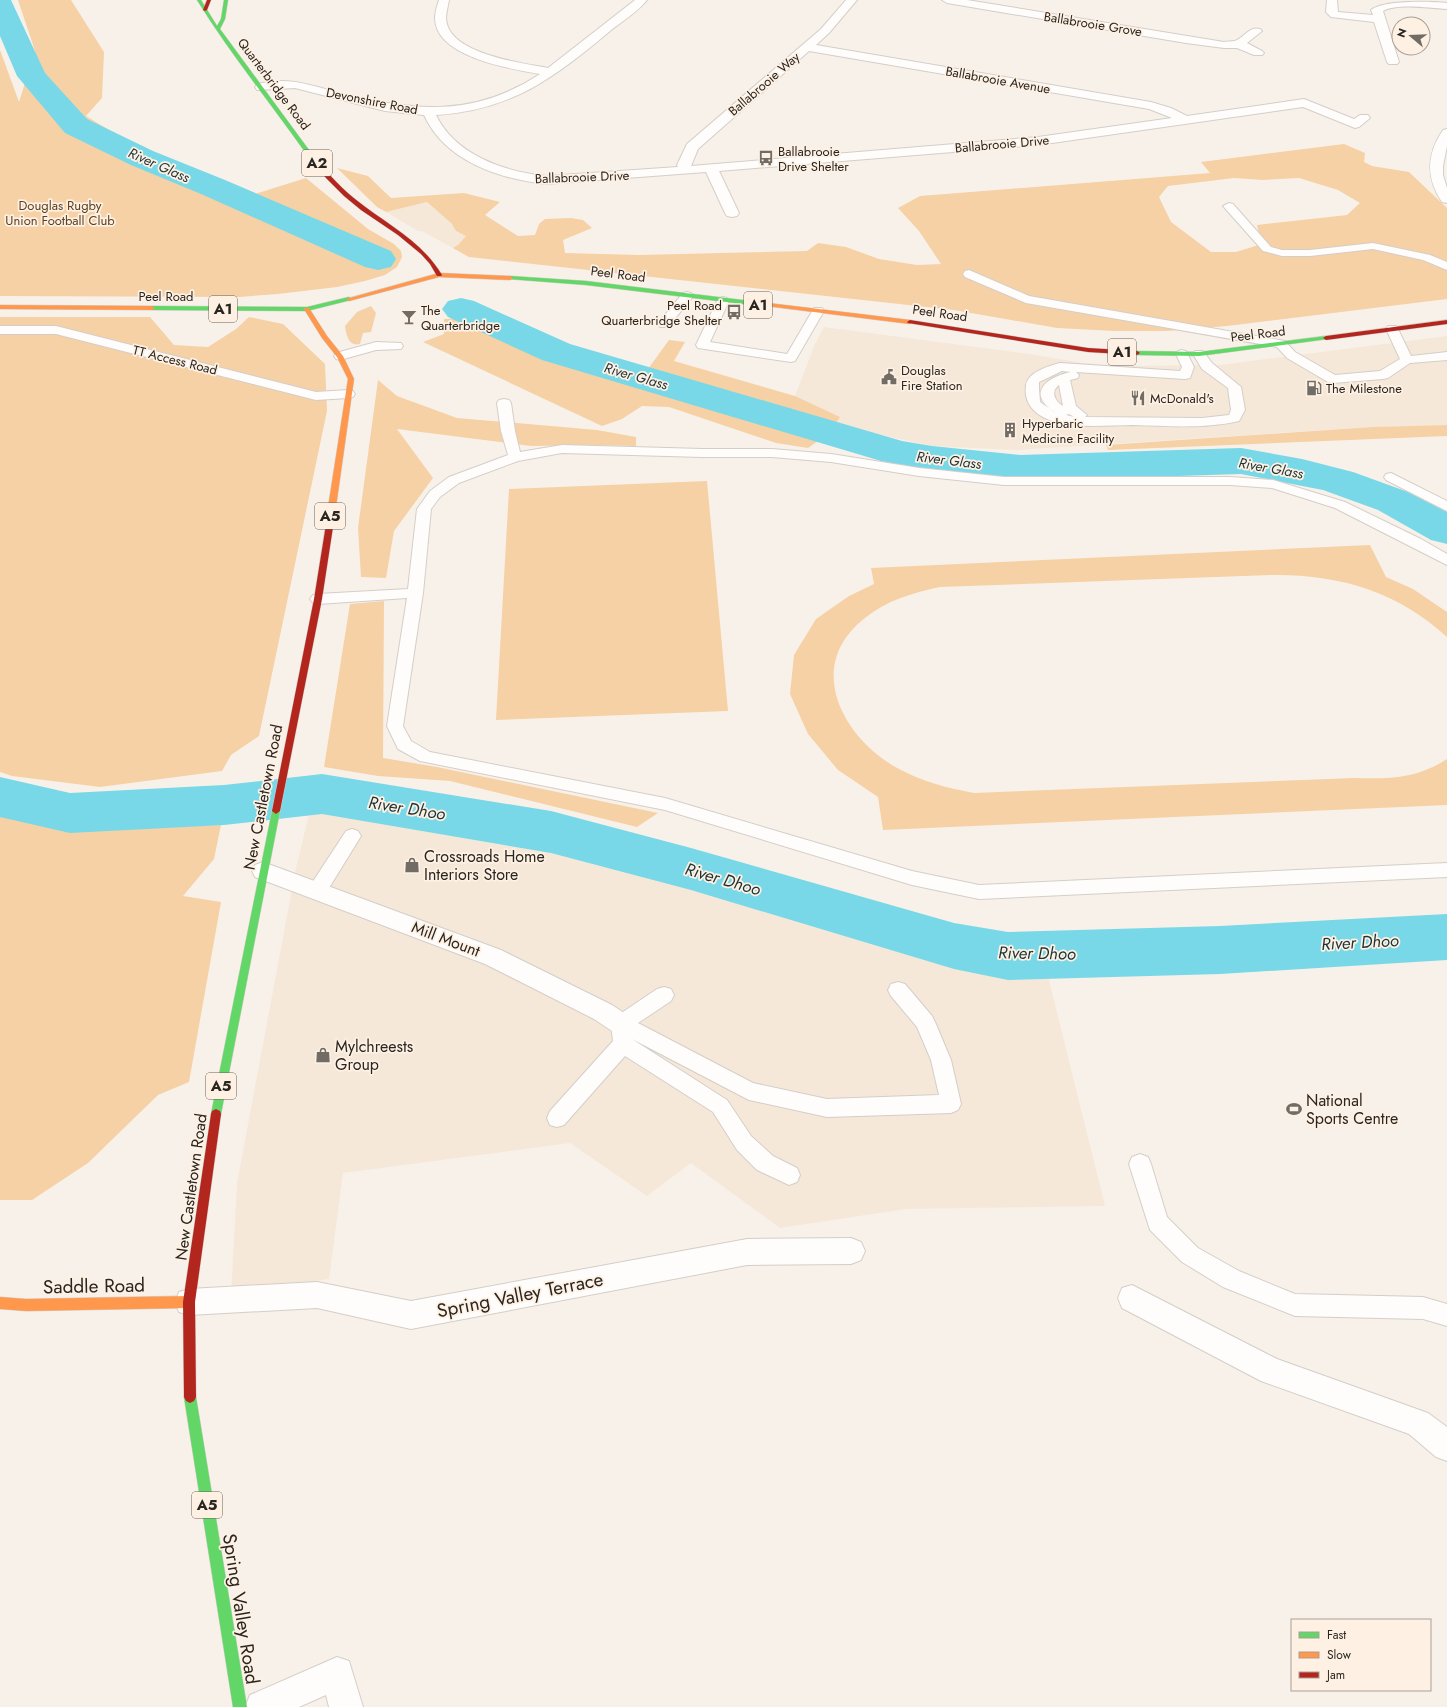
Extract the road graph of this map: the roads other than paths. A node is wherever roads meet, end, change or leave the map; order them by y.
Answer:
1 (199, 0) edge
2 (209, 0) edge
3 (226, 0) edge
4 (444, 0) edge
5 (642, 0) edge
6 (852, 0) edge
7 (948, 0) edge
8 (1332, 1) edge
9 (1447, 6) edge
10 (206, 10) junction
11 (1379, 19) junction
12 (1260, 29) dead end
13 (217, 30) junction
14 (1238, 44) junction
15 (807, 47) junction
16 (1258, 54) dead end
17 (1394, 62) dead end
18 (550, 72) junction
19 (261, 87) junction
20 (429, 112) junction
21 (1186, 120) junction
22 (1355, 124) dead end
23 (1447, 133) edge
24 (1442, 157) edge
25 (711, 168) junction
26 (686, 171) junction
27 (1442, 181) edge
28 (1447, 199) edge
29 (1229, 206) dead end
30 (732, 213) dead end
31 (1447, 266) edge
32 (969, 274) dead end
33 (439, 275) junction
34 (687, 296) junction
35 (723, 301) junction
36 (0, 308) edge
37 (307, 310) junction
38 (818, 311) junction
39 (1447, 322) edge
40 (664, 324) dead end
41 (1392, 329) junction
42 (0, 330) edge
43 (1281, 344) junction
44 (397, 346) dead end
45 (1062, 346) junction
46 (1182, 354) junction
47 (1199, 354) junction
48 (340, 356) junction
49 (1447, 356) edge
50 (1407, 360) junction
51 (1062, 372) junction
52 (1185, 375) junction
53 (1225, 380) junction
54 (348, 394) junction
55 (504, 403) dead end
56 (1080, 415) junction
57 (1202, 422) junction
58 (515, 457) junction
59 (1391, 477) dead end
60 (1447, 506) edge
61 (1447, 560) edge
62 (415, 593) junction
63 (318, 599) junction
64 (352, 836) dead end
65 (1447, 870) edge
66 (263, 871) junction
67 (317, 891) junction
68 (898, 990) dead end
69 (664, 995) dead end
70 (622, 1034) junction
71 (557, 1118) dead end
72 (1140, 1164) dead end
73 (789, 1175) dead end
74 (851, 1251) dead end
75 (1132, 1298) dead end
76 (189, 1302) junction
77 (0, 1303) edge
78 (1447, 1316) edge
79 (1447, 1446) edge
80 (240, 1707) edge
81 (262, 1707) edge
82 (346, 1707) edge

1 - 10 main road, Quarterbridge Road / A2
2 - 10 main road
3 - 13 main road
4 - 18 street
5 - 18 street, Devonshire Road
6 - 15 street, Ballabrooie Way
7 - 14 street, Ballabrooie Grove
8 - 11 street
9 - 11 street
10 - 13 main road, Quarterbridge Road / A2
11 - 17 street
12 - 14 street
13 - 19 main road, Quarterbridge Road / A2
14 - 16 street
15 - 21 street, Ballabrooie Avenue
15 - 26 street, Ballabrooie Way
18 - 20 street, Devonshire Road
19 - 20 street, Devonshire Road
19 - 33 main road, Quarterbridge Road / A2
20 - 26 street, Ballabrooie Drive
21 - 22 street, Ballabrooie Drive
21 - 25 street, Ballabrooie Drive
23 - 24 street
24 - 27 street
25 - 26 street, Ballabrooie Drive
25 - 30 street
27 - 28 street
29 - 31 lane
32 - 43 lane
33 - 34 main road, Peel Road / A1
33 - 37 main road, Peel Road / A1
34 - 35 main road, Peel Road / A1
34 - 40 lane
35 - 38 main road, Peel Road / A1
35 - 38 lane
36 - 37 main road, Peel Road / A1
37 - 48 main road, New Castletown Road / A5
38 - 45 main road, Peel Road / A1
39 - 41 main road, Peel Road / A1
41 - 43 main road, Peel Road / A1
41 - 50 lane
42 - 54 lane, TT Access Road
43 - 47 main road, Peel Road / A1
43 - 50 lane
44 - 48 lane
45 - 46 main road, Peel Road / A1
45 - 51 lane
46 - 47 main road, Peel Road / A1
46 - 52 lane
47 - 53 lane
48 - 54 main road, New Castletown Road / A5
49 - 50 lane
51 - 52 lane
51 - 56 lane
51 - 56 lane
51 - 57 lane
52 - 53 lane
53 - 57 lane
54 - 63 main road, New Castletown Road / A5
55 - 58 lane
56 - 57 lane
58 - 61 lane
58 - 62 lane
59 - 60 lane
62 - 63 lane
62 - 65 lane
63 - 66 main road, New Castletown Road / A5
64 - 67 lane
66 - 67 street, Mill Mount
66 - 76 main road, New Castletown Road / A5
67 - 70 street, Mill Mount
68 - 70 lane
69 - 70 lane
70 - 71 lane
70 - 73 lane
72 - 78 lane
74 - 76 street, Spring Valley Terrace
75 - 79 street
76 - 77 main road, Saddle Road
76 - 80 main road, Spring Valley Road / A5
81 - 82 street

